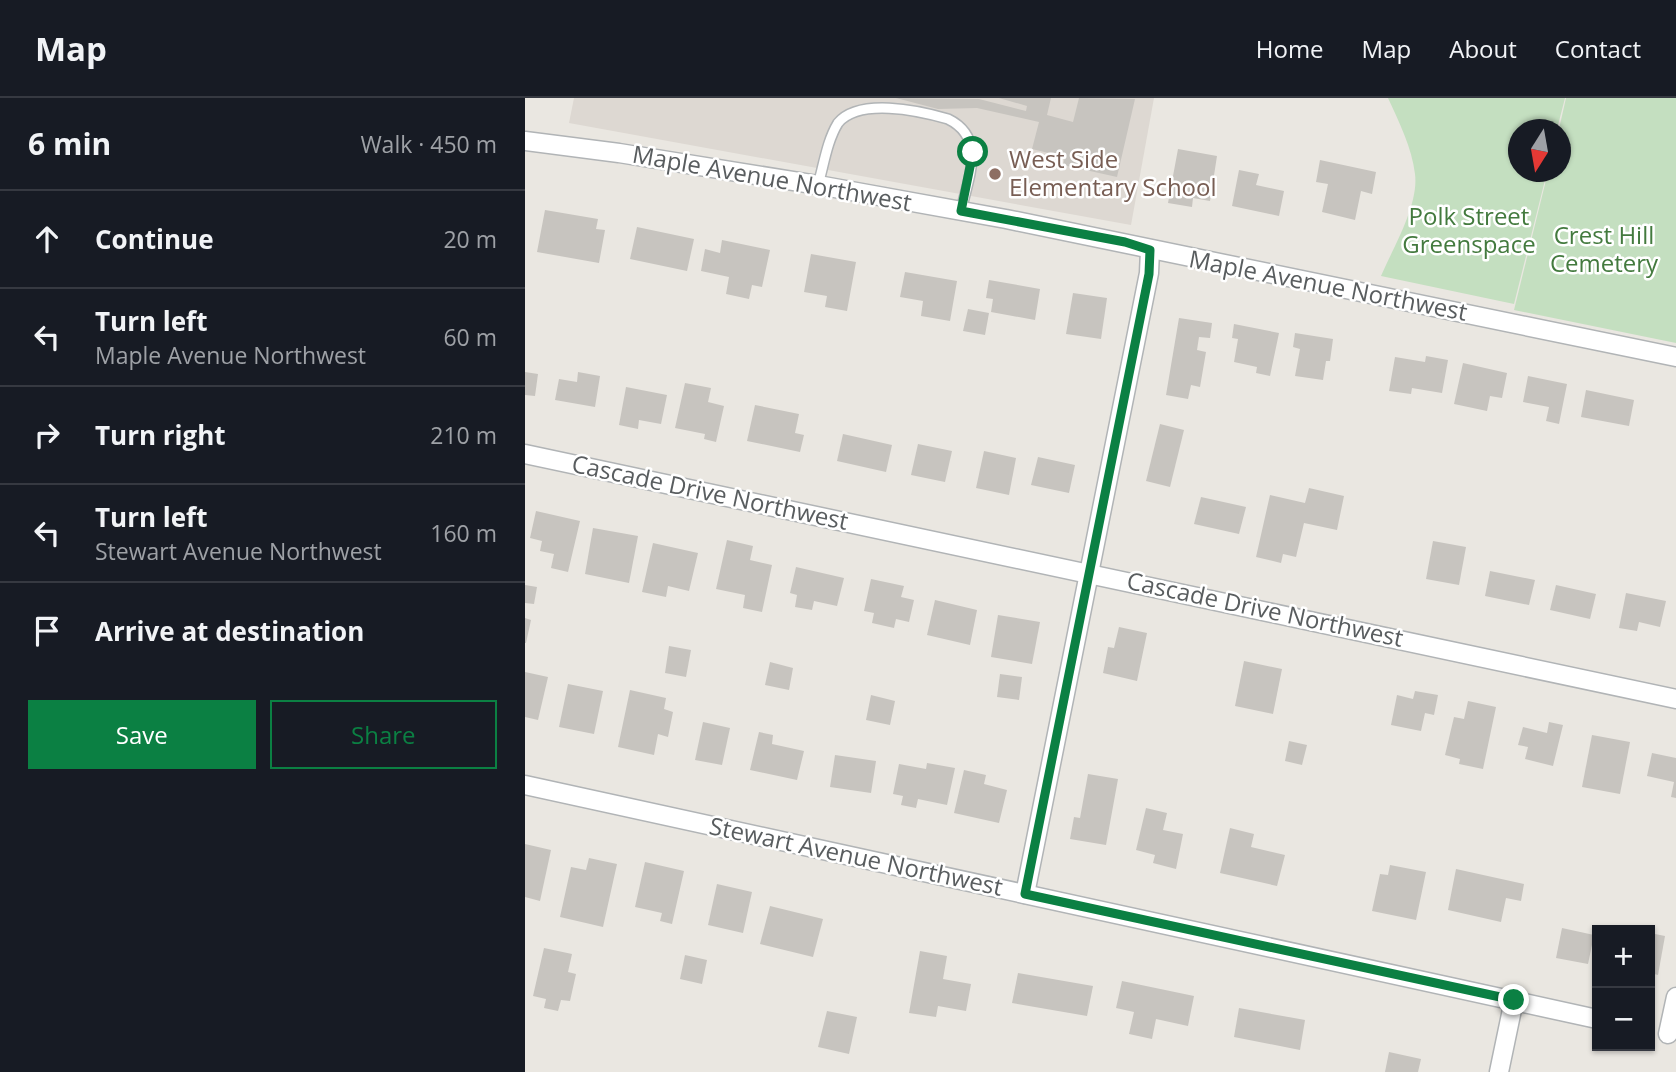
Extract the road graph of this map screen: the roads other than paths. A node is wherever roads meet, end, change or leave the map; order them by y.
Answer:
1 (525, 141) edge
2 (818, 185) junction
3 (961, 211) junction
4 (1150, 250) junction
5 (1676, 357) edge
6 (525, 454) edge
7 (1089, 573) junction
8 (1676, 699) edge
9 (525, 785) edge
10 (1025, 894) junction
11 (1676, 997) edge
12 (1514, 1000) junction
13 (1592, 1018) edge
14 (1672, 1035) edge
15 (1499, 1072) edge

1 - 2 street, Maple Avenue Northwest
2 - 3 street, Maple Avenue Northwest
2 - 3 lane
3 - 4 street, Maple Avenue Northwest
4 - 5 street, Maple Avenue Northwest
4 - 7 street
6 - 7 street, Cascade Drive Northwest
7 - 8 street, Cascade Drive Northwest
7 - 10 street
9 - 10 street, Stewart Avenue Northwest
10 - 12 street, Stewart Avenue Northwest
11 - 14 street
12 - 13 street, Stewart Avenue Northwest
12 - 15 street

